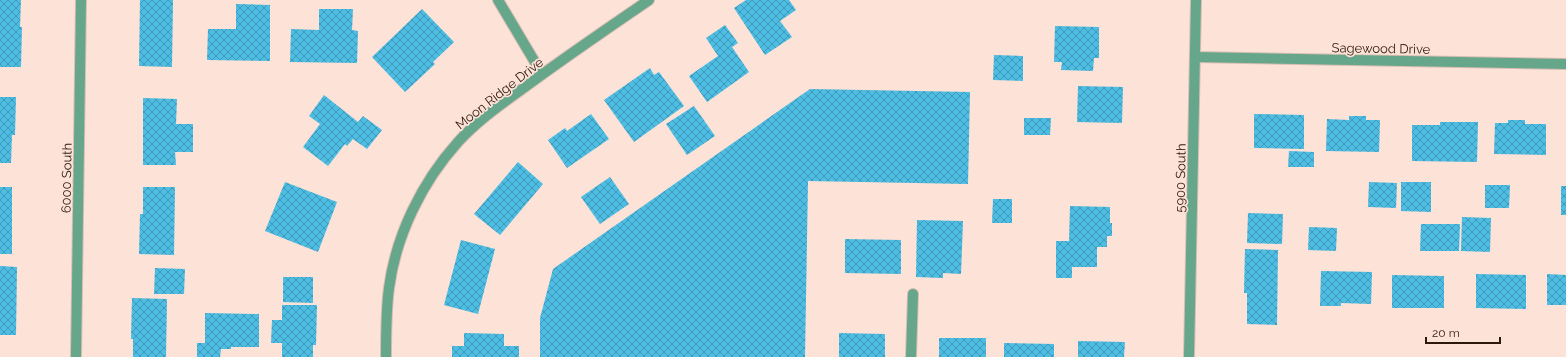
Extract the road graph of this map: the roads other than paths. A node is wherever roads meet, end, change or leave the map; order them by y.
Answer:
1 (81, 0) edge
2 (498, 0) edge
3 (649, 0) edge
4 (1196, 0) edge
5 (1195, 57) junction
6 (1566, 64) edge
7 (542, 74) junction
8 (913, 294) dead end
9 (76, 357) edge
10 (386, 357) edge
11 (911, 357) edge
12 (1189, 357) edge

1 - 9 street, 6000 South
2 - 7 street
3 - 7 street, Moon Ridge Drive
4 - 5 street, 5900 South
5 - 6 street, Sagewood Drive
5 - 12 street, 5900 South
7 - 10 street, Moon Ridge Drive
8 - 11 street

